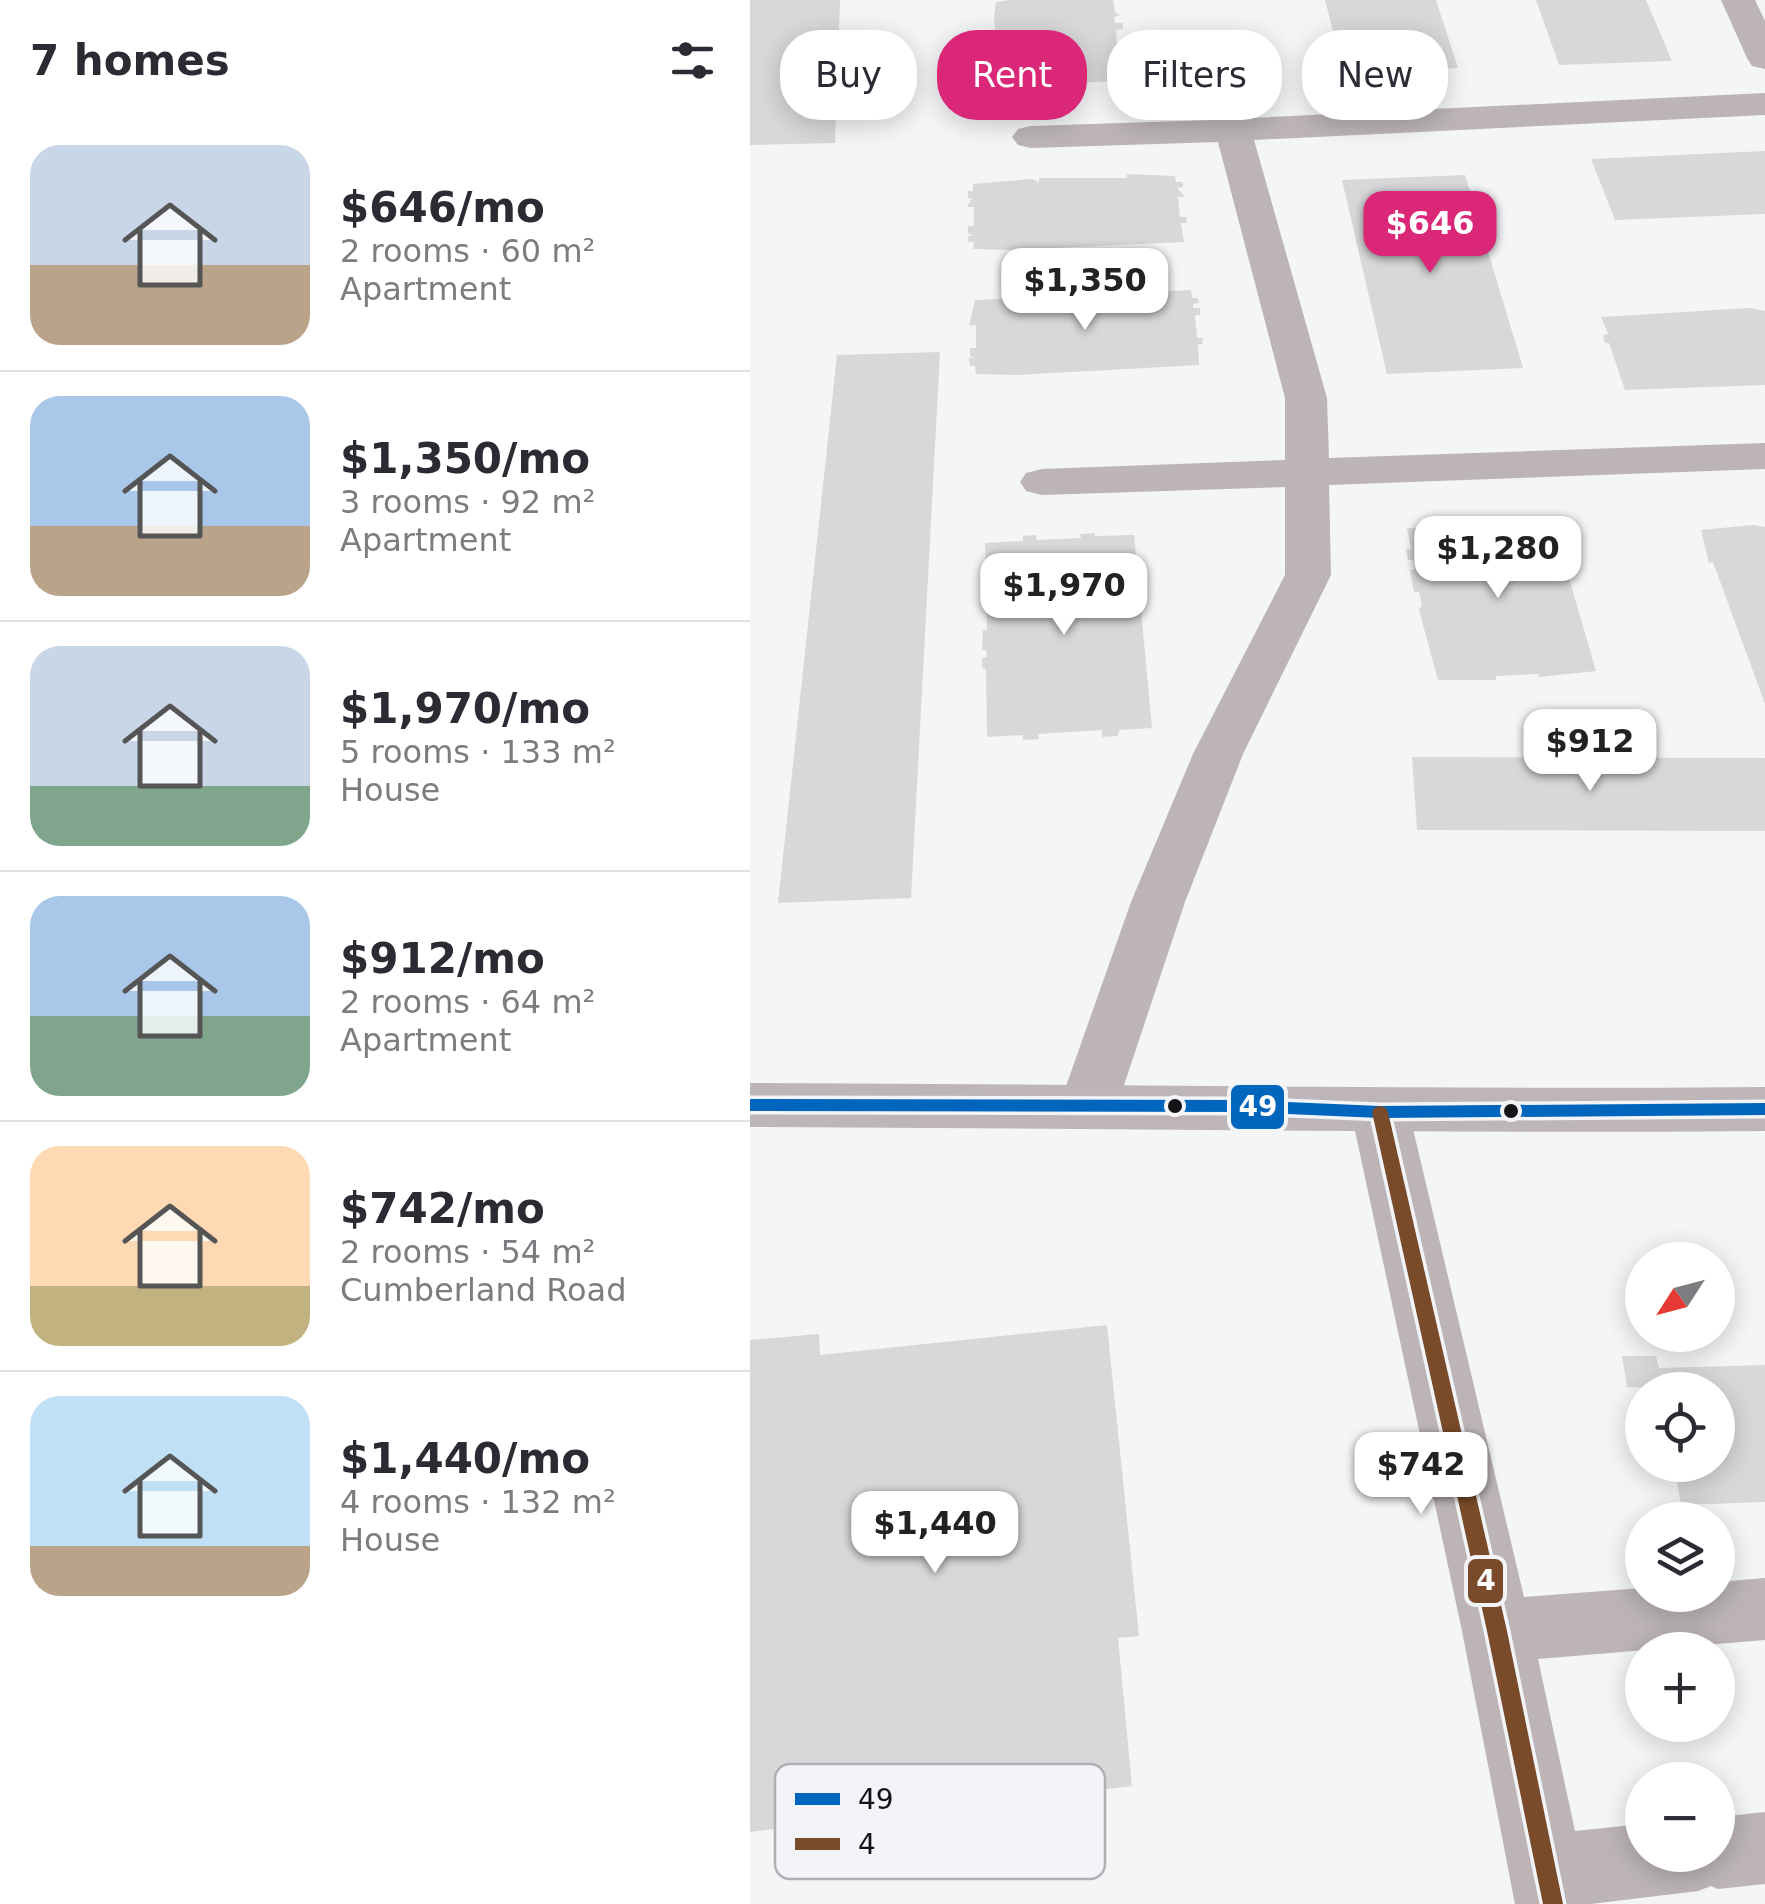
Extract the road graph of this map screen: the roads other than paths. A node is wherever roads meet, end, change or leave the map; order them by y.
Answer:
1 (1738, 0) edge
2 (1765, 58) edge
3 (1765, 104) edge
4 (1232, 120) edge
5 (1233, 130) junction
6 (1031, 137) dead end
7 (1765, 456) edge
8 (1306, 472) junction
9 (1042, 482) dead end
10 (750, 1105) edge
11 (1088, 1106) junction
12 (1765, 1109) edge
13 (1380, 1112) junction
14 (1765, 1610) edge
15 (1497, 1631) junction
16 (1765, 1848) edge
17 (1735, 1851) edge
18 (1625, 1871) edge
19 (1550, 1887) edge

1 - 2 street
3 - 5 street
4 - 5 street
5 - 6 street
5 - 8 street
7 - 8 street
8 - 9 street
8 - 11 street
10 - 11 main road
11 - 13 main road
12 - 13 main road
13 - 15 street
14 - 15 street
15 - 19 street
16 - 17 street
18 - 19 street

